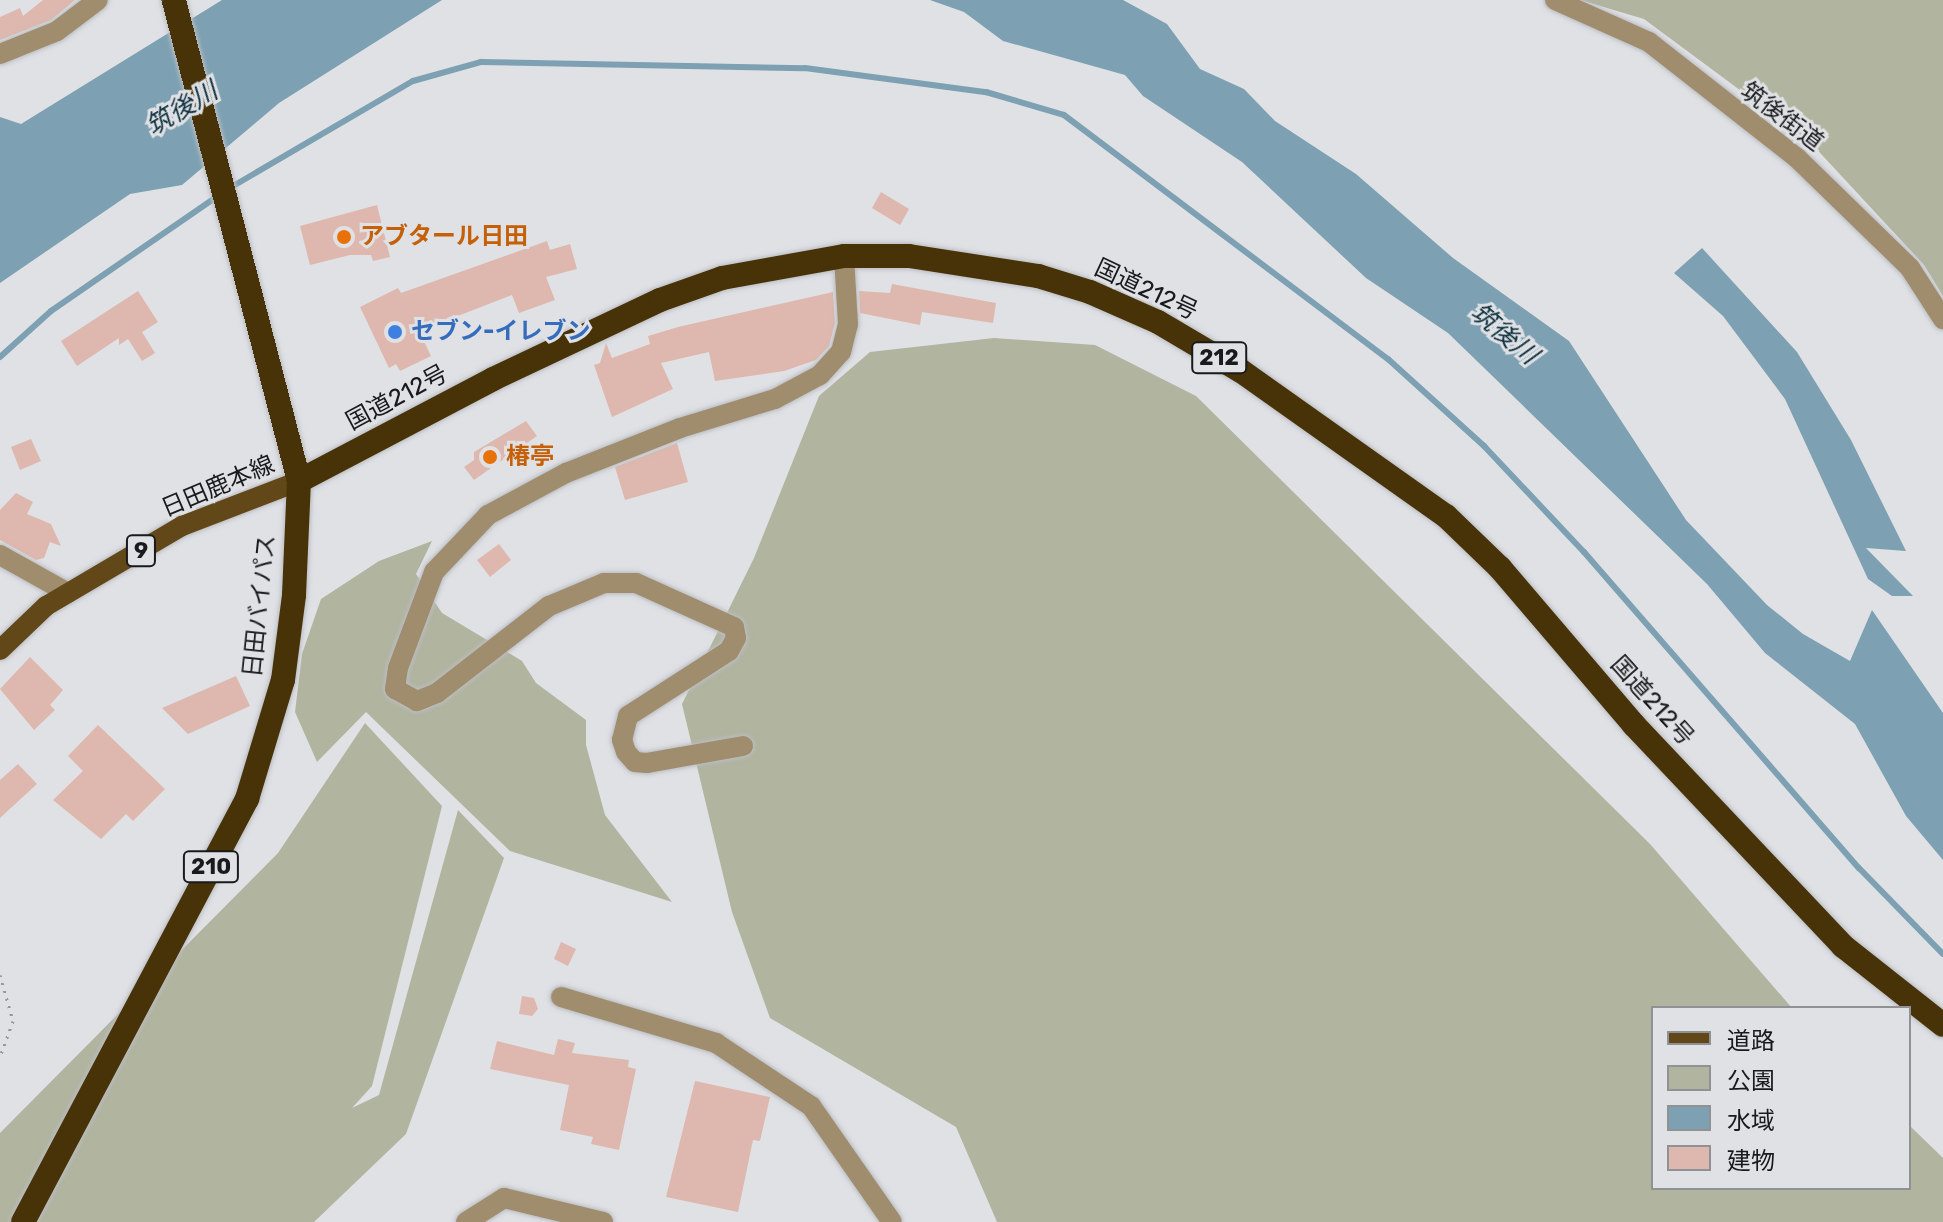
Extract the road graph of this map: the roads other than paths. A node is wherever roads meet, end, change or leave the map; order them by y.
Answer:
1 (98, 0) edge
2 (174, 0) edge
3 (1555, 0) edge
4 (0, 54) edge
5 (844, 256) junction
6 (1943, 319) edge
7 (299, 481) junction
8 (0, 555) edge
9 (68, 593) junction
10 (0, 650) edge
11 (743, 746) dead end
12 (561, 997) dead end
13 (1943, 1025) edge
14 (23, 1222) edge
15 (466, 1222) edge
16 (603, 1222) edge
17 (892, 1222) edge

1 - 4 street
2 - 7 highway, 日田バイパス / 210
3 - 6 street, 筑後街道
5 - 7 highway, 国道212号 / 212
5 - 11 street
5 - 13 highway, 国道212号 / 212
7 - 9 main road, 日田鹿本線 / 9
7 - 14 highway, 日田バイパス / 210
8 - 9 street
9 - 10 main road, 日田鹿本線 / 9
12 - 17 street
15 - 16 street

